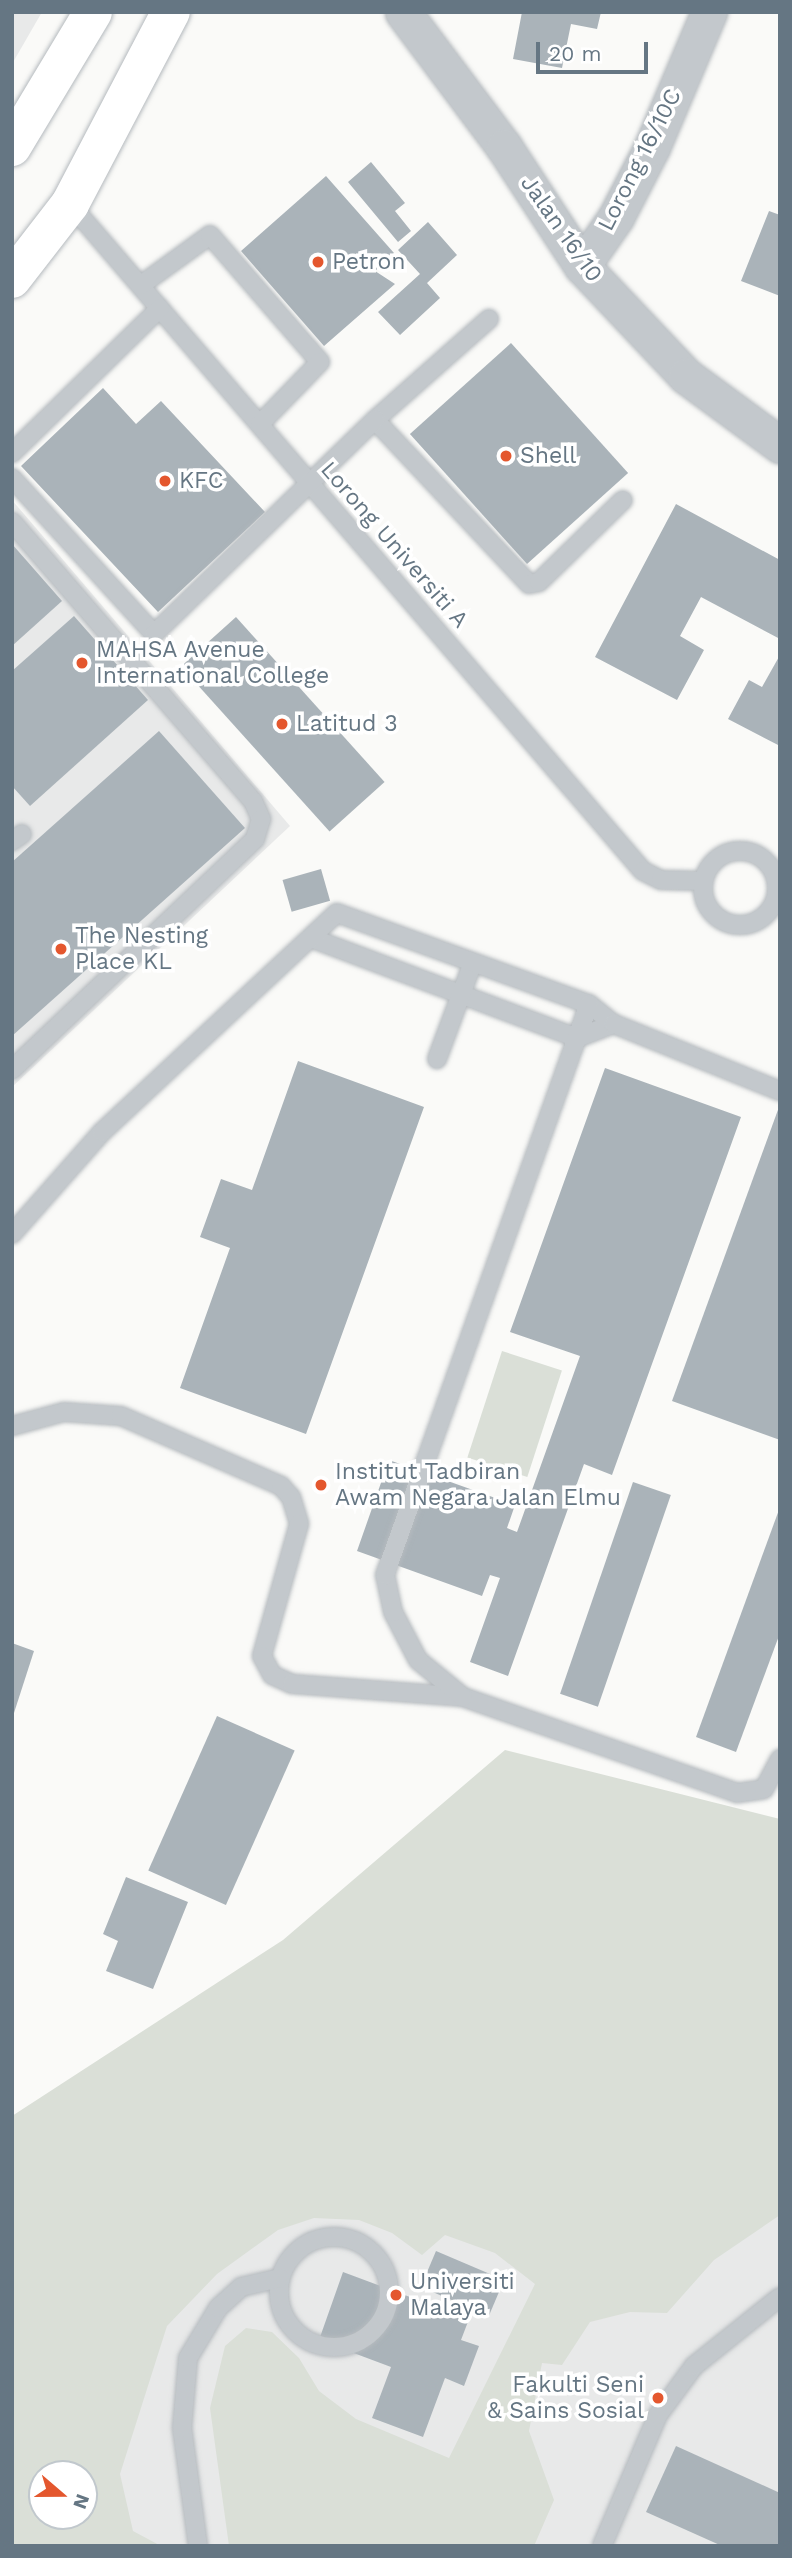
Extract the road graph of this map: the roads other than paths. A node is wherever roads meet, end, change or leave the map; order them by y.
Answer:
1 (93, 12) edge
2 (171, 12) edge
3 (403, 12) edge
4 (709, 12) edge
5 (12, 147) edge
6 (70, 204) junction
7 (582, 266) junction
8 (12, 279) edge
9 (141, 285) junction
10 (160, 308) junction
11 (489, 319) dead end
12 (375, 420) junction
13 (260, 424) junction
14 (780, 445) edge
15 (12, 453) edge
16 (12, 478) edge
17 (310, 485) junction
18 (623, 500) dead end
19 (12, 522) edge
20 (703, 881) junction
21 (311, 938) junction
22 (473, 962) junction
23 (461, 995) junction
24 (589, 1004) junction
25 (614, 1024) junction
26 (577, 1038) junction
27 (437, 1059) dead end
28 (12, 1070) edge
29 (780, 1091) edge
30 (12, 1234) edge
31 (12, 1426) edge
32 (463, 1697) junction
33 (780, 1759) edge
34 (280, 2278) junction
35 (780, 2297) edge
36 (198, 2546) edge
37 (602, 2546) edge

1 - 5 main road
2 - 6 main road
3 - 7 street, Jalan 16/10
4 - 7 street, Lorong 16/10C
6 - 8 main road
6 - 9 lane, Lorong Universiti A
7 - 14 street, Jalan 16/10
9 - 10 lane, Lorong Universiti A
9 - 13 lane
10 - 13 lane, Lorong Universiti A
10 - 15 lane
11 - 12 lane
12 - 17 lane
12 - 18 lane
13 - 17 lane, Lorong Universiti A
16 - 17 lane
17 - 20 lane, Lorong Universiti A
19 - 28 lane
20 - 20 lane
21 - 22 lane
21 - 23 lane
21 - 30 lane
22 - 23 lane
22 - 24 lane
23 - 26 lane
23 - 27 lane
24 - 25 lane
24 - 26 lane
25 - 26 lane
25 - 29 lane
26 - 32 lane
31 - 32 lane
32 - 33 lane
34 - 34 lane
34 - 36 lane
35 - 37 lane

